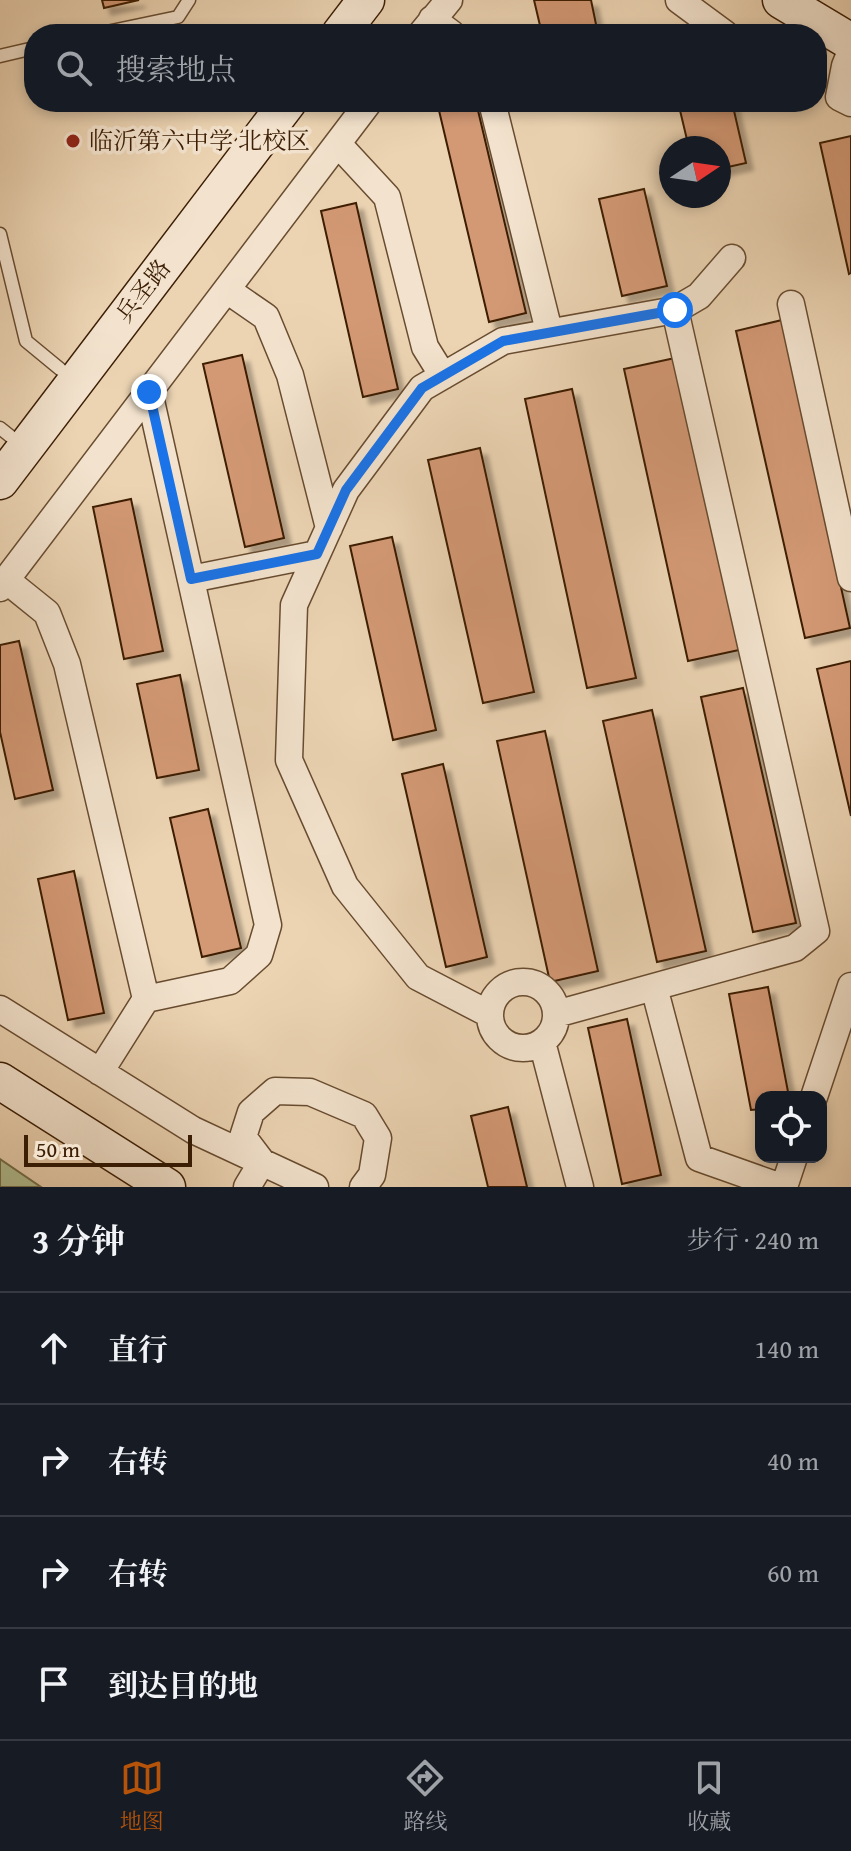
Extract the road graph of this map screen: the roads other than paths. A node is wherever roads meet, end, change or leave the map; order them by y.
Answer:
1 (189, 0) edge
2 (342, 0) edge
3 (366, 0) edge
4 (679, 0) edge
5 (781, 0) edge
6 (818, 0) edge
7 (851, 18) edge
8 (145, 24) edge
9 (324, 24) edge
10 (348, 24) edge
11 (711, 24) edge
12 (821, 24) edge
13 (827, 28) edge
14 (851, 42) edge
15 (24, 50) edge
16 (851, 51) edge
17 (0, 56) edge
18 (836, 98) edge
19 (256, 112) edge
20 (280, 112) edge
21 (362, 112) edge
22 (494, 112) edge
23 (338, 144) junction
24 (0, 234) edge
25 (732, 258) dead end
26 (227, 290) junction
27 (791, 304) dead end
28 (675, 310) junction
29 (549, 331) junction
30 (60, 369) junction
31 (443, 376) junction
32 (149, 392) junction
33 (3, 438) edge
34 (0, 481) edge
35 (329, 528) junction
36 (317, 554) junction
37 (851, 578) edge
38 (191, 579) junction
39 (3, 584) edge
40 (851, 986) edge
41 (654, 987) junction
42 (146, 999) junction
43 (0, 1009) edge
44 (489, 1014) junction
45 (556, 1014) junction
46 (542, 1042) junction
47 (100, 1072) junction
48 (0, 1081) edge
49 (816, 1091) edge
50 (0, 1108) edge
51 (262, 1162) junction
52 (792, 1163) edge
53 (123, 1187) edge
54 (167, 1187) edge
55 (247, 1187) edge
56 (315, 1187) edge
57 (363, 1187) edge
58 (580, 1187) edge
59 (782, 1187) edge

1 - 8 lane
2 - 9 main road
3 - 10 main road
4 - 11 street
5 - 12 main road
6 - 7 main road
13 - 14 main road
15 - 17 lane
16 - 18 street
19 - 30 main road, 兵圣路
20 - 34 main road, 兵圣路
21 - 23 street
22 - 29 street
23 - 26 street
23 - 31 street
24 - 30 lane
25 - 28 street
26 - 32 street
26 - 35 street
27 - 37 street
28 - 29 street
28 - 41 street
29 - 31 street
30 - 33 main road, 兵圣路
31 - 35 street
32 - 38 street
32 - 39 street
35 - 36 street
36 - 38 street
36 - 44 street
38 - 42 street
39 - 42 street
40 - 49 street
41 - 45 street
41 - 59 street
42 - 47 street
43 - 47 street
44 - 45 street
44 - 46 street
45 - 46 street
46 - 58 street
47 - 51 street
48 - 54 main road
50 - 53 main road
51 - 55 street
51 - 56 street
51 - 57 street
52 - 59 street

